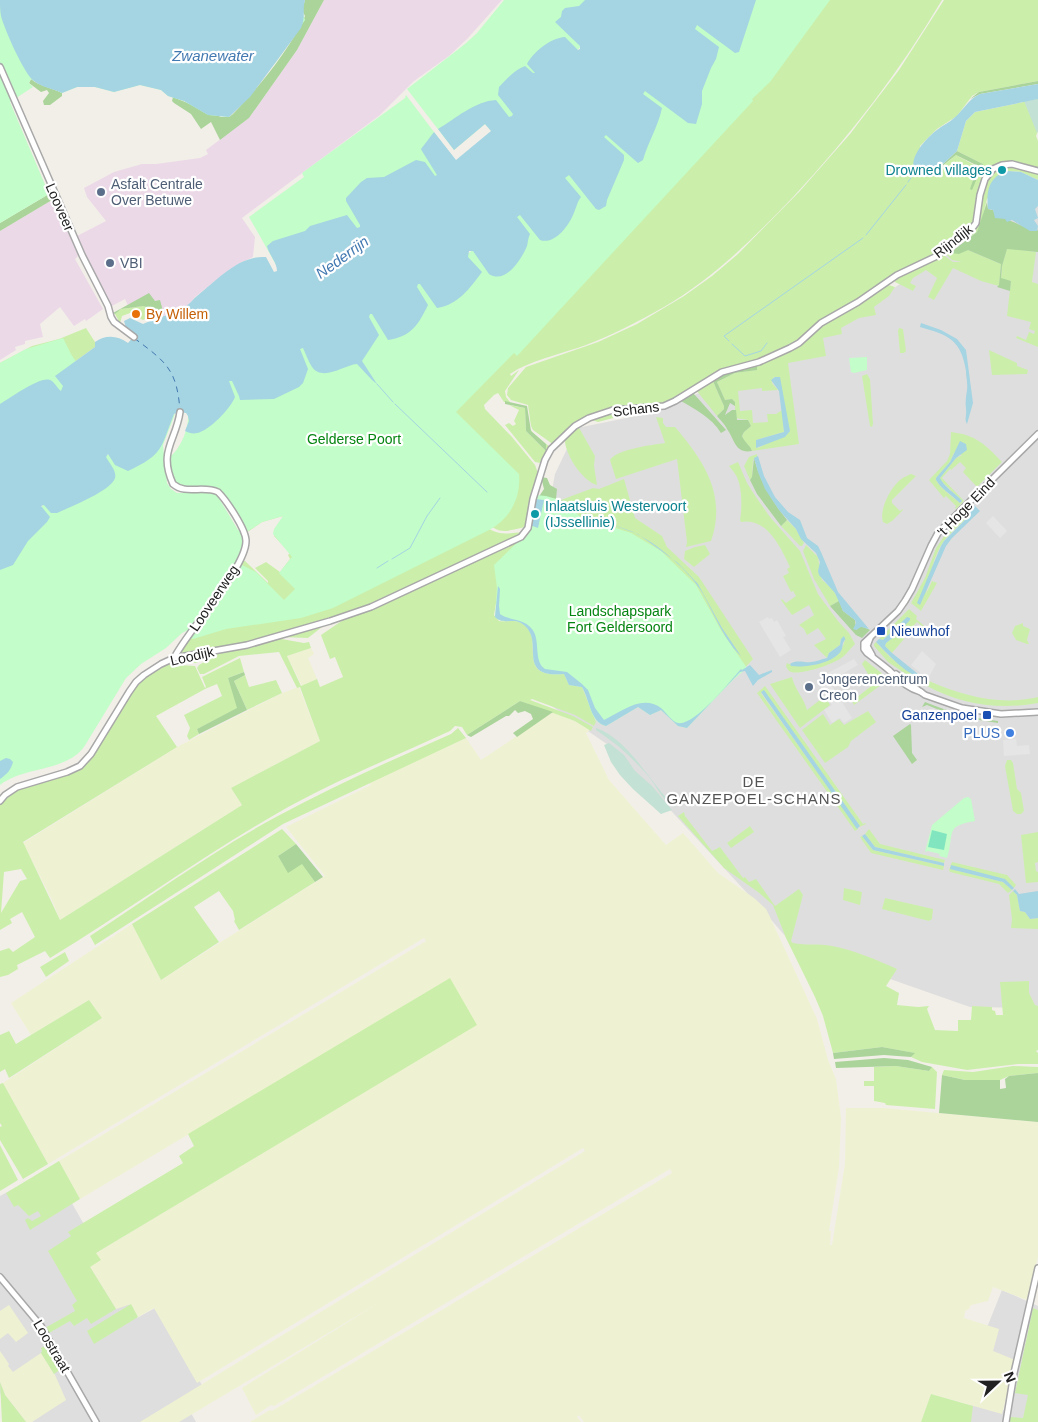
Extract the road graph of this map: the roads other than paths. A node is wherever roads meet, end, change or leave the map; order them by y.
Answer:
1 (0, 67) edge
2 (1038, 171) edge
3 (890, 280) joint
4 (134, 338) dead end
5 (180, 412) dead end
6 (1038, 434) edge
7 (349, 615) joint
8 (174, 658) junction
9 (1038, 710) edge
10 (0, 801) edge
11 (1038, 1268) edge
12 (0, 1277) edge
13 (96, 1422) edge
14 (1006, 1422) edge

1 - 4 street, Looveer
2 - 3 street, Rijndijk
3 - 7 street, Schans
5 - 8 street, Looveerweg
6 - 9 street, 't Hoge Eind
7 - 8 street, Loodijk
8 - 10 street, Loodijk
11 - 14 street
12 - 13 street, Loostraat

